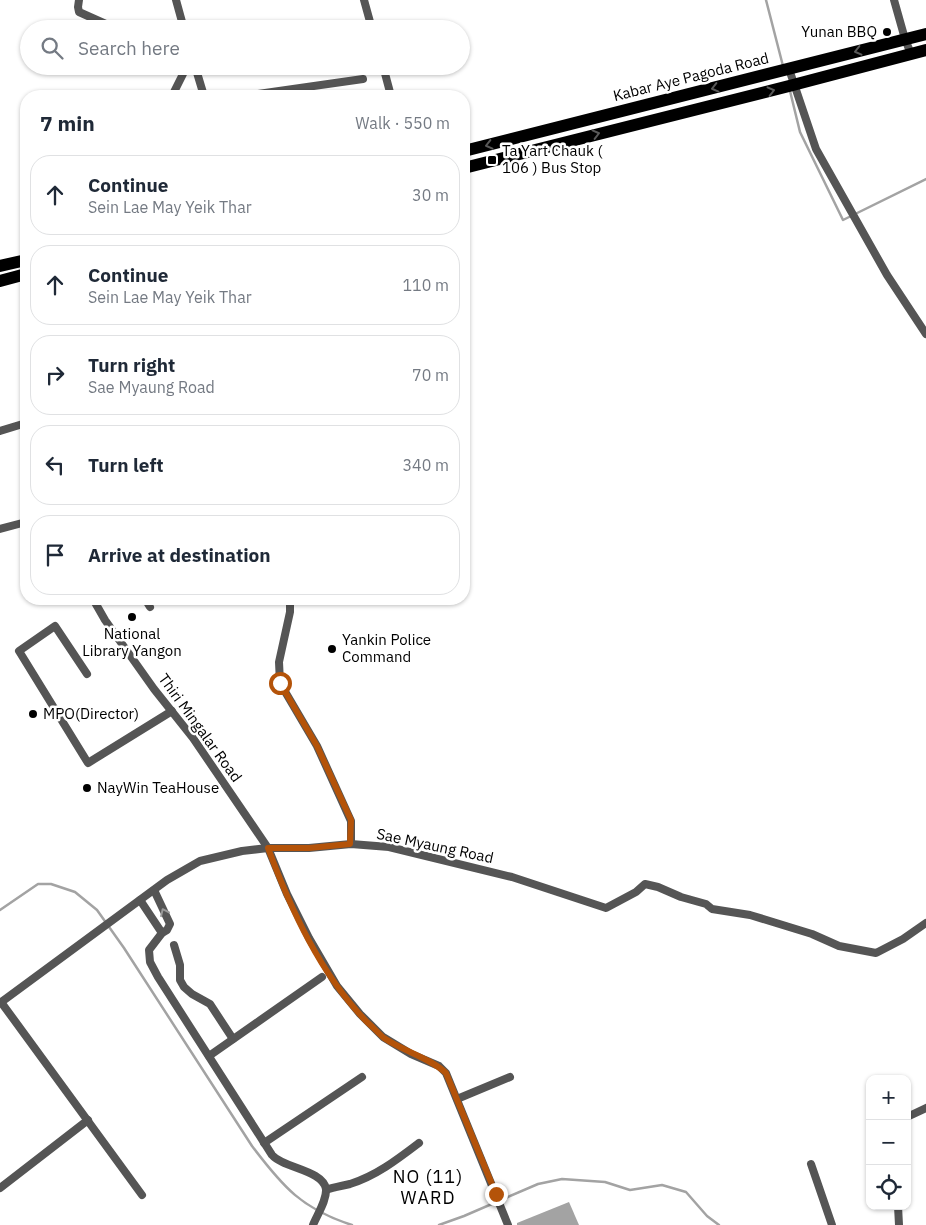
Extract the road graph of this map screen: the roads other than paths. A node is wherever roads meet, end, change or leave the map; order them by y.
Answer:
1 (79, 0) edge
2 (176, 0) edge
3 (364, 0) edge
4 (894, 0) edge
5 (97, 20) edge
6 (182, 20) edge
7 (370, 20) edge
8 (926, 34) edge
9 (905, 39) junction
10 (926, 50) edge
11 (911, 54) junction
12 (785, 70) junction
13 (182, 75) edge
14 (198, 75) edge
15 (385, 75) edge
16 (363, 78) dead end
17 (747, 79) junction
18 (793, 85) junction
19 (175, 90) edge
20 (202, 90) edge
21 (305, 90) edge
22 (389, 90) edge
23 (751, 96) junction
24 (470, 149) edge
25 (470, 166) edge
26 (20, 261) edge
27 (0, 266) edge
28 (20, 276) edge
29 (0, 281) edge
30 (926, 334) edge
31 (20, 425) edge
32 (0, 431) edge
33 (20, 524) edge
34 (0, 529) edge
35 (96, 605) edge
36 (290, 605) edge
37 (87, 674) dead end
38 (172, 711) junction
39 (350, 844) junction
40 (268, 848) junction
41 (154, 890) junction
42 (140, 900) junction
43 (926, 923) edge
44 (162, 933) junction
45 (174, 945) dead end
46 (322, 977) dead end
47 (0, 1003) edge
48 (233, 1039) junction
49 (209, 1056) junction
50 (362, 1077) dead end
51 (510, 1077) dead end
52 (458, 1099) junction
53 (926, 1108) edge
54 (911, 1114) edge
55 (88, 1120) junction
56 (264, 1143) junction
57 (419, 1143) dead end
58 (811, 1164) dead end
59 (0, 1188) edge
60 (326, 1190) junction
61 (142, 1195) dead end
62 (898, 1210) edge
63 (313, 1225) edge
64 (508, 1225) edge
65 (832, 1225) edge
66 (899, 1225) edge

1 - 5 street
2 - 6 street
3 - 7 street
4 - 9 street
8 - 9 main road, Kabar Aye Pagoda Road
9 - 11 street
9 -> 12 main road, Kabar Aye Pagoda Road
10 - 11 main road
11 - 18 main road
12 - 17 main road, Kabar Aye Pagoda Road
12 - 18 street
13 - 19 street
14 - 20 street
15 - 22 street
16 - 21 street
17 - 23 main road
17 -> 24 main road, Kabar Aye Pagoda Road
23 -> 18 main road
18 - 30 street
25 -> 23 main road
26 - 27 main road
28 - 29 main road
31 - 32 street
33 - 34 street
35 - 38 street, Thiri Mingalar Road
36 - 39 street
37 - 38 street
38 - 40 street, Thiri Mingalar Road
39 - 40 street, Sae Myaung Road
39 - 43 street, Sae Myaung Road
40 - 41 street, Sae Myaung Road
40 - 52 street, Thiri Mingalar Road
41 - 42 street, Sae Myaung Road
44 -> 41 street
42 - 44 street
42 - 47 street, Sae Myaung Road
44 - 49 street
45 - 48 street
46 - 48 street
47 - 55 street
48 - 49 street
49 - 56 street
50 - 56 street
51 - 52 street
52 - 64 street, Thiri Mingalar Road
53 - 54 street
55 - 59 street
55 - 61 street
56 - 60 street
57 - 60 street
58 - 65 street
60 - 63 street
62 - 66 street

